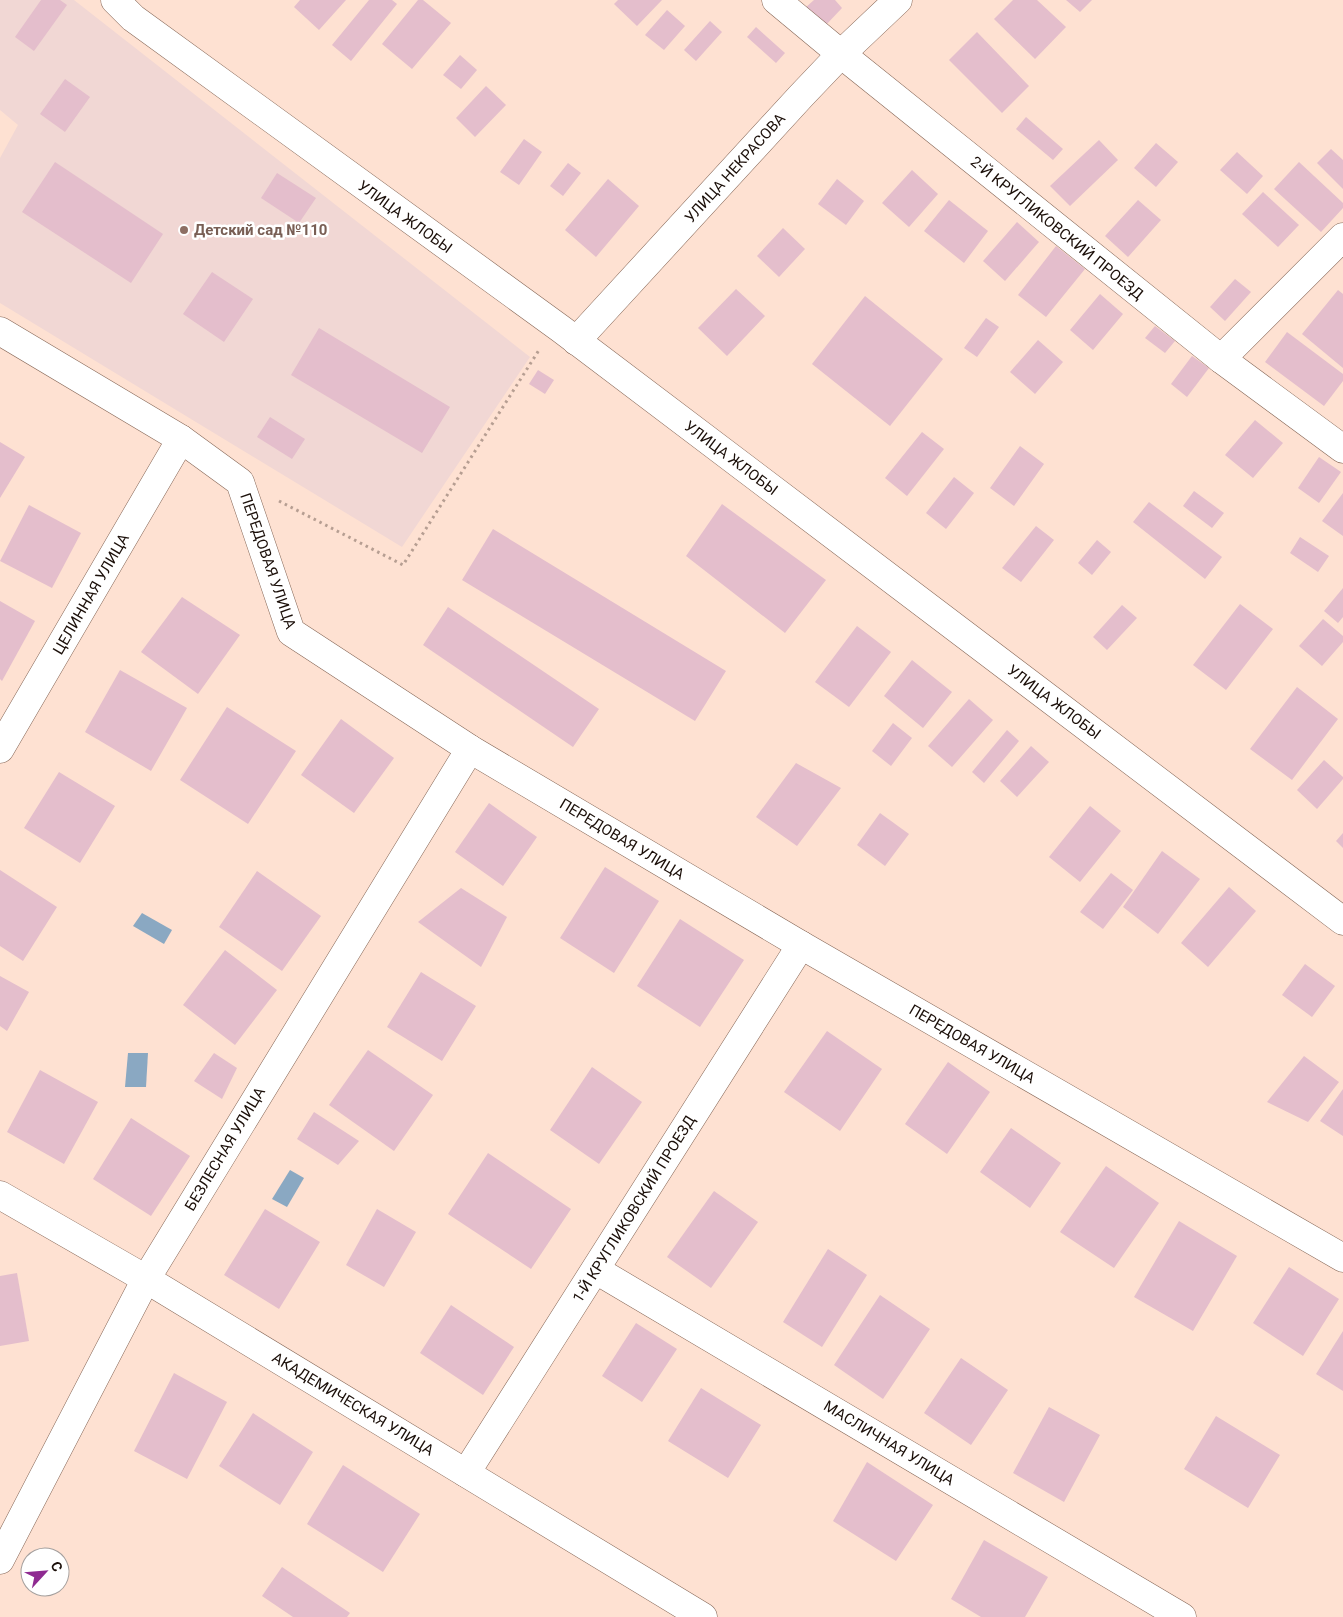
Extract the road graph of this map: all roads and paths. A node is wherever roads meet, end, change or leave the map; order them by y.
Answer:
1 (107, 0) edge
2 (776, 0) edge
3 (898, 0) edge
4 (124, 9) edge
5 (841, 54) junction
6 (1343, 237) edge
7 (554, 325) junction
8 (0, 331) edge
9 (576, 341) junction
10 (1221, 359) junction
11 (181, 439) junction
12 (1343, 449) edge
13 (240, 482) junction
14 (0, 749) edge
15 (470, 749) junction
16 (1343, 921) edge
17 (802, 945) junction
18 (0, 1195) edge
19 (1343, 1258) edge
20 (596, 1270) junction
21 (146, 1279) junction
22 (466, 1473) junction
23 (0, 1560) edge
24 (703, 1617) edge
25 (1182, 1617) edge

1 - 4 street, УЛИЦА ЖЛОБЫ
2 - 5 street, 2-Й КРУГЛИКОВСКИЙ ПРОЕЗД
3 - 5 street, УЛИЦА НЕКРАСОВА
4 - 7 street, УЛИЦА ЖЛОБЫ
5 - 9 street, УЛИЦА НЕКРАСОВА
5 - 10 street, 2-Й КРУГЛИКОВСКИЙ ПРОЕЗД
6 - 10 street
7 - 9 street, УЛИЦА ЖЛОБЫ
7 - 13 path
8 - 11 street, ПЕРЕДОВАЯ УЛИЦА
9 - 16 street, УЛИЦА ЖЛОБЫ
10 - 12 street, 2-Й КРУГЛИКОВСКИЙ ПРОЕЗД
11 - 13 street, ПЕРЕДОВАЯ УЛИЦА
11 - 14 street, ЦЕЛИННАЯ УЛИЦА
13 - 15 street, ПЕРЕДОВАЯ УЛИЦА
15 - 17 street, ПЕРЕДОВАЯ УЛИЦА
15 - 21 street, БЕЗЛЕСНАЯ УЛИЦА
17 - 19 street, ПЕРЕДОВАЯ УЛИЦА
17 - 20 street, 1-Й КРУГЛИКОВСКИЙ ПРОЕЗД
18 - 21 street, АКАДЕМИЧЕСКАЯ УЛИЦА
20 - 22 street, 1-Й КРУГЛИКОВСКИЙ ПРОЕЗД
20 - 25 street, МАСЛИЧНАЯ УЛИЦА
21 - 22 street, АКАДЕМИЧЕСКАЯ УЛИЦА
21 - 23 street, БЕЗЛЕСНАЯ УЛИЦА
22 - 24 street, АКАДЕМИЧЕСКАЯ УЛИЦА

